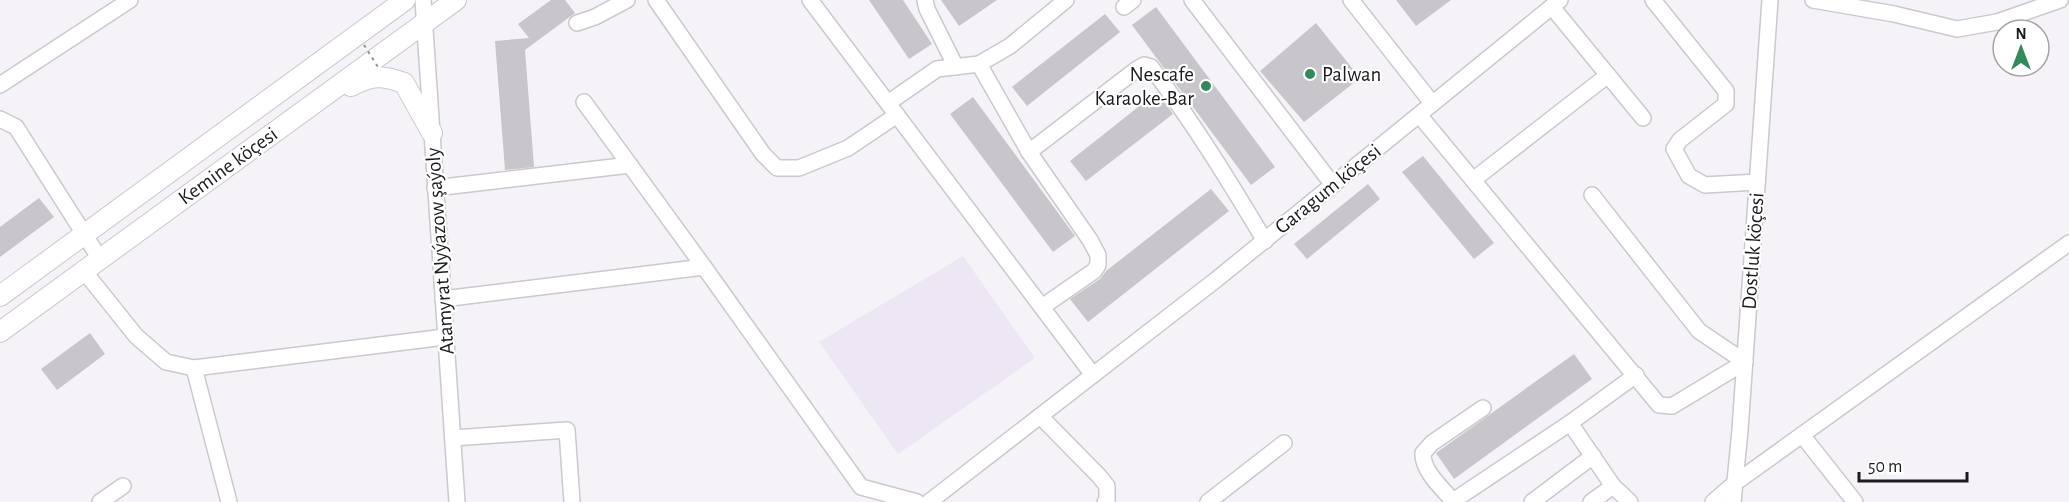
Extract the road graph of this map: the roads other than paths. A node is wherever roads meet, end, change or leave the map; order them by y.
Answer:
1 (130, 0) edge
2 (405, 0) edge
3 (423, 0) edge
4 (456, 0) edge
5 (627, 0) edge
6 (656, 0) edge
7 (810, 0) edge
8 (925, 0) edge
9 (1066, 0) edge
10 (1192, 0) edge
11 (1352, 0) edge
12 (1653, 0) edge
13 (1770, 0) edge
14 (1813, 0) edge
15 (2060, 0) edge
16 (1556, 3) edge
17 (426, 22) junction
18 (577, 23) dead end
19 (979, 64) junction
20 (956, 67) junction
21 (1608, 75) junction
22 (0, 86) edge
23 (321, 98) junction
24 (584, 102) dead end
25 (1432, 103) junction
26 (893, 109) junction
27 (1420, 116) junction
28 (1643, 118) dead end
29 (0, 119) edge
30 (432, 133) junction
31 (1029, 152) junction
32 (630, 165) junction
33 (1473, 180) junction
34 (1757, 182) junction
35 (1333, 185) junction
36 (435, 188) junction
37 (1592, 195) dead end
38 (84, 234) junction
39 (1264, 241) junction
40 (2069, 243) edge
41 (100, 258) junction
42 (704, 267) junction
43 (84, 271) junction
44 (0, 296) edge
45 (443, 300) junction
46 (1042, 307) junction
47 (0, 332) edge
48 (446, 337) junction
49 (1745, 362) junction
50 (195, 368) junction
51 (1093, 375) junction
52 (1636, 375) junction
53 (1483, 408) dead end
54 (1040, 416) junction
55 (1570, 423) junction
56 (1802, 435) junction
57 (453, 438) junction
58 (1284, 443) dead end
59 (1593, 456) junction
60 (1735, 483) junction
61 (123, 486) dead end
62 (1613, 486) junction
63 (100, 502) edge
64 (229, 502) edge
65 (457, 502) edge
66 (572, 502) edge
67 (917, 502) edge
68 (929, 502) edge
69 (1107, 502) edge
70 (1208, 502) edge
71 (1454, 502) edge
72 (1532, 502) edge
73 (1592, 502) edge
74 (1630, 502) edge
75 (1713, 502) edge
76 (1733, 502) edge
77 (1855, 502) edge

1 - 22 street
2 - 38 main road, Kemine köçesi
3 - 17 street, Atamyrat Nyýazow şaýoly
4 - 17 main road, Kemine köçesi
5 - 18 street
6 - 26 street
7 - 26 street
8 - 20 street
9 - 19 street
10 - 35 street
11 - 25 street
12 - 34 street
13 - 34 street, Dostluk köçesi
14 - 15 street
16 - 21 street
16 - 25 street, Garagum köçesi
17 - 23 main road, Kemine köçesi
17 - 30 street, Atamyrat Nyýazow şaýoly
19 - 20 street
19 - 31 street
20 - 26 street
21 - 28 street
21 - 33 street
23 - 30 main road
23 - 41 main road, Kemine köçesi
24 - 32 street
25 - 27 street, Garagum köçesi
26 - 46 street
27 - 33 street
27 - 35 street, Garagum köçesi
29 - 38 street
30 - 36 street, Atamyrat Nyýazow şaýoly
31 - 39 street
31 - 46 street
32 - 36 street
32 - 42 street
33 - 52 street
34 - 49 street, Dostluk köçesi
35 - 39 street, Garagum köçesi
36 - 45 street, Atamyrat Nyýazow şaýoly
37 - 49 street
38 - 41 street
38 - 44 main road, Kemine köçesi
39 - 51 street, Garagum köçesi
40 - 56 street
41 - 43 main road, Kemine köçesi
42 - 45 street
42 - 67 street
43 - 47 main road, Kemine köçesi
43 - 50 street
45 - 48 street, Atamyrat Nyýazow şaýoly
46 - 51 street
48 - 50 street
48 - 57 street, Atamyrat Nyýazow şaýoly
49 - 52 street
49 - 60 street, Dostluk köçesi
50 - 64 street
51 - 54 street, Garagum köçesi
52 - 55 street
53 - 71 street
54 - 68 street, Garagum köçesi
54 - 69 street
55 - 59 street
55 - 71 street
56 - 60 street
56 - 77 street
57 - 65 street, Atamyrat Nyýazow şaýoly
57 - 66 street
58 - 70 street
59 - 62 street
59 - 72 street
60 - 75 street
60 - 76 street, Dostluk köçesi
61 - 63 street
62 - 73 street
62 - 74 street

